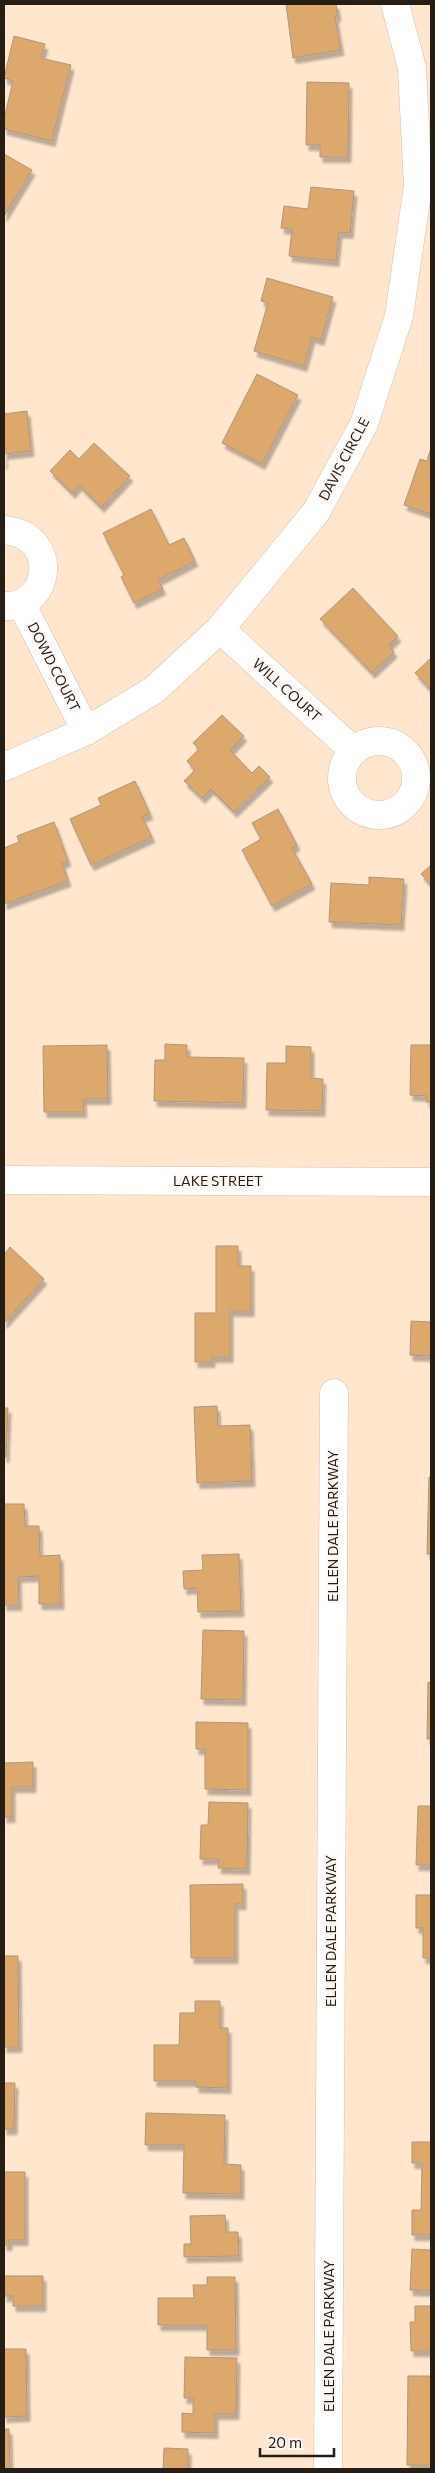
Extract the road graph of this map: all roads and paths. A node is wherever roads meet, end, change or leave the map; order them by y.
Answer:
1 (396, 4) edge
2 (4, 530) edge
3 (13, 604) edge
4 (220, 629) junction
5 (86, 731) junction
6 (354, 751) dead end
7 (4, 767) edge
8 (4, 1180) edge
9 (431, 1182) edge
10 (334, 1393) dead end
11 (328, 2469) edge

1 - 4 street, DAVIS CIRCLE
2 - 3 street, DOWD COURT
3 - 5 street, DOWD COURT
4 - 5 street, DAVIS CIRCLE
4 - 6 street, WILL COURT
5 - 7 street, DAVIS CIRCLE
8 - 9 street, LAKE STREET
10 - 11 street, ELLEN DALE PARKWAY

